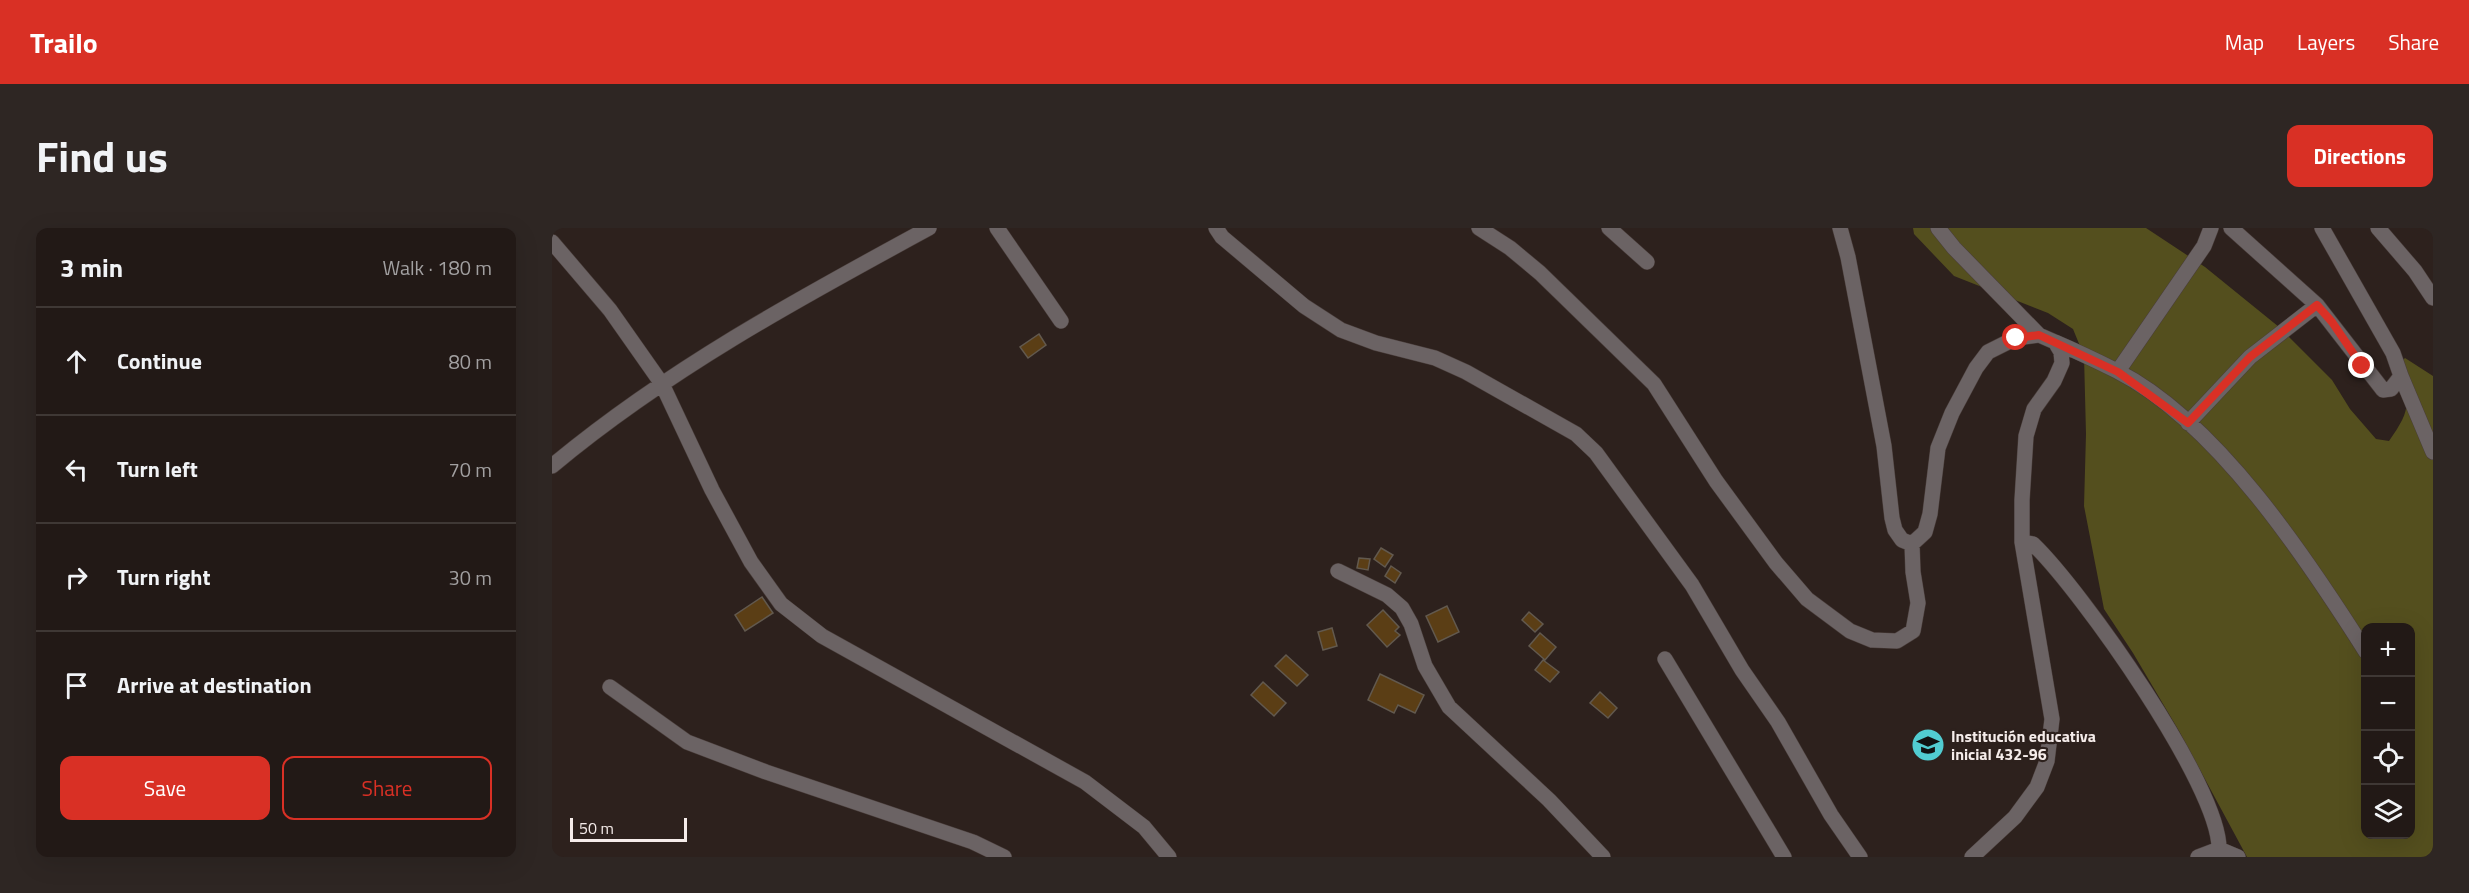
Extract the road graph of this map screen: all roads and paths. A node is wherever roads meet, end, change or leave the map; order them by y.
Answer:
1 (929, 228) edge
2 (997, 228) edge
3 (1216, 228) edge
4 (1479, 228) edge
5 (1609, 228) edge
6 (1840, 228) edge
7 (1938, 228) edge
8 (2211, 228) edge
9 (2231, 228) edge
10 (2322, 228) edge
11 (2378, 228) edge
12 (552, 242) edge
13 (1647, 262) dead end
14 (2433, 298) edge
15 (2317, 305) junction
16 (1061, 321) dead end
17 (2039, 335) junction
18 (2055, 342) junction
19 (2118, 372) junction
20 (2401, 376) junction
21 (662, 384) junction
22 (2188, 423) junction
23 (2433, 452) edge
24 (552, 466) edge
25 (2022, 542) junction
26 (1912, 544) junction
27 (1338, 572) dead end
28 (2361, 644) edge
29 (1665, 658) dead end
30 (610, 687) dead end
31 (2219, 849) junction
32 (1004, 857) edge
33 (1170, 857) edge
34 (1603, 857) edge
35 (1784, 857) edge
36 (1860, 857) edge
37 (1972, 857) edge
38 (2198, 857) edge
39 (2238, 857) edge

1 - 21 street
2 - 16 street
3 - 36 street
4 - 26 street
5 - 13 street
6 - 26 street
7 - 17 street
8 - 19 street
9 - 15 street
10 - 20 street
11 - 14 street
12 - 21 street
15 - 20 street
15 - 22 street
17 - 18 street
17 - 26 street
18 - 19 street
18 - 25 street
19 - 22 street
20 - 23 street
21 - 24 street
21 - 33 street
22 - 28 street
25 - 31 street
25 - 37 street
27 - 34 street
29 - 35 street
30 - 32 street
31 - 38 street
31 - 39 street

